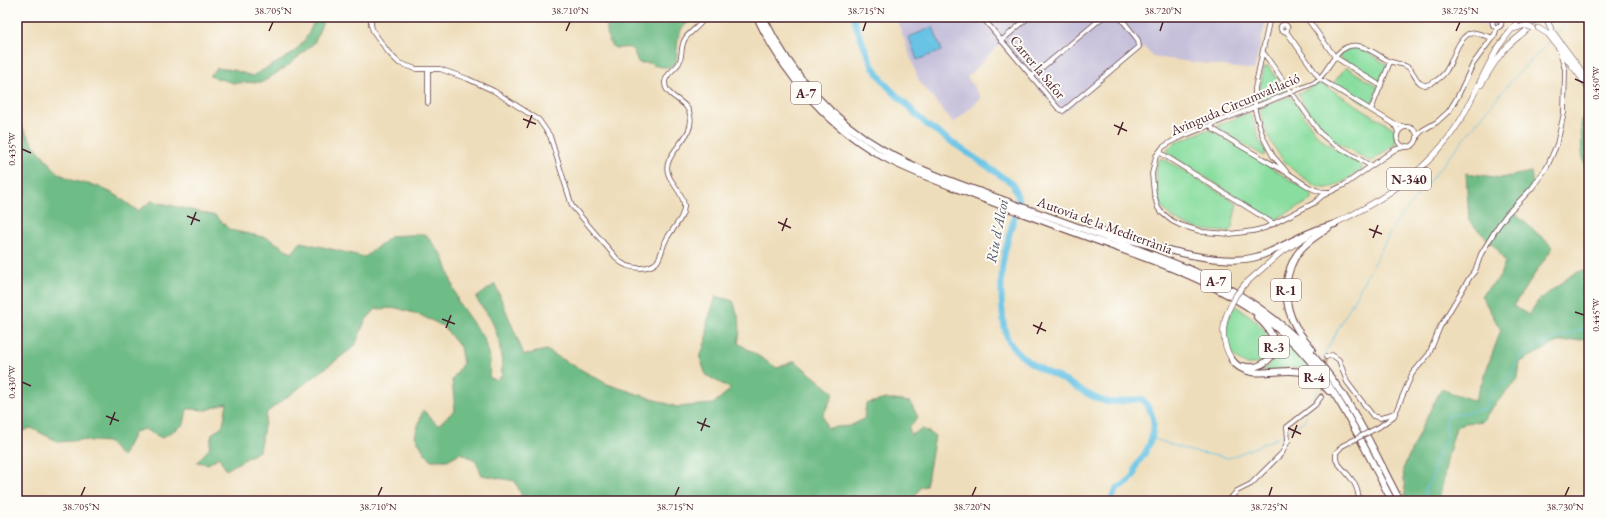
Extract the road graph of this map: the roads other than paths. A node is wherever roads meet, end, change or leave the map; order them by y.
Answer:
1 (371, 17) edge
2 (705, 17) edge
3 (757, 17) edge
4 (763, 17) edge
5 (982, 17) edge
6 (1029, 17) edge
7 (1103, 17) edge
8 (1120, 17) edge
9 (1270, 17) edge
10 (1306, 17) edge
11 (1521, 17) edge
12 (1536, 17) edge
13 (1499, 18) edge
14 (1547, 18) edge
15 (1528, 27) junction
16 (1497, 28) junction
17 (1538, 28) junction
18 (1513, 30) junction
19 (1286, 31) dead end
20 (1493, 38) junction
21 (1002, 41) junction
22 (1560, 49) junction
23 (1263, 52) junction
24 (1335, 57) junction
25 (1390, 62) junction
26 (428, 69) junction
27 (1032, 76) junction
28 (1320, 79) junction
29 (1589, 81) edge
30 (1381, 86) junction
31 (1589, 88) edge
32 (1292, 93) junction
33 (428, 103) dead end
34 (1255, 107) junction
35 (1371, 110) junction
36 (1464, 113) junction
37 (1394, 124) junction
38 (1211, 125) junction
39 (1409, 127) junction
40 (1423, 130) junction
41 (1398, 137) junction
42 (1417, 139) junction
43 (1407, 146) junction
44 (875, 149) junction
45 (1394, 150) junction
46 (1159, 152) junction
47 (1371, 166) junction
48 (1286, 171) junction
49 (1330, 192) junction
50 (1274, 224) junction
51 (1335, 224) junction
52 (1089, 232) junction
53 (1243, 303) junction
54 (1326, 357) dead end
55 (1232, 360) junction
56 (1323, 366) junction
57 (1321, 397) tunnel mouth
58 (1345, 411) junction
59 (1396, 412) junction
60 (1228, 501) edge
61 (1359, 501) edge
62 (1392, 501) edge
63 (1400, 501) edge

1 - 26 street
2 - 26 street
3 - 44 highway, Autovia de la Mediterrània / A-7
4 - 44 highway, Autovia de la Mediterrània / A-7
5 - 21 street, Carrer la Safor
6 - 21 street
7 - 27 street
8 - 27 street, Carrer la Safor
9 - 23 street
10 - 24 street
11 - 15 main road, N-340
11 - 18 main road, N-340
12 - 36 main road, N-340
13 - 16 street
13 - 16 street
14 - 17 main road
14 - 29 main road
15 - 17 main road, N-340
15 - 18 main road, N-340
16 - 20 street
17 - 22 main road
18 - 36 main road, N-340
19 - 28 street
20 - 25 street, Avinguda Circumval·lació
20 - 40 street
21 - 27 street, Carrer la Safor
22 - 31 main road
22 - 59 street
23 - 32 street
23 - 34 street
24 - 25 street, Avinguda Circumval·lació
24 - 28 street, Avinguda Circumval·lació
24 - 30 street
25 - 30 street
26 - 33 street
28 - 32 street, Avinguda Circumval·lació
28 - 35 street
30 - 35 street
32 - 34 street, Avinguda Circumval·lació
32 - 47 street
34 - 38 street, Avinguda Circumval·lació
34 - 48 street
35 - 37 street
36 - 51 main road, N-340
37 - 39 street
37 - 41 street
38 - 46 street, Avinguda Circumval·lació
38 - 48 street
39 - 40 street
39 - 41 street
39 - 42 street
40 - 42 street
41 - 43 street
41 - 45 street
42 - 43 street
43 - 45 street, Avinguda Circumval·lació
44 - 52 highway, Autovia de la Mediterrània / A-7
44 - 52 highway, Autovia de la Mediterrània / A-7
45 - 47 street, Avinguda Circumval·lació
46 - 50 street
46 - 50 street, Avinguda Circumval·lació
47 - 49 street, Avinguda Circumval·lació
48 - 49 street
49 - 50 street, Avinguda Circumval·lació
51 - 52 highway
51 - 55 main road, N-340, bridge
51 - 56 highway, R-1
52 - 53 highway, Autovia de la Mediterrània / A-7
52 - 56 highway, Autovia de la Mediterrània / A-7
53 - 55 highway, R-3
53 - 58 highway, Autovia de la Mediterrània / A-7
54 - 59 street
55 - 58 highway, R-4
56 - 63 highway, Autovia de la Mediterrània / A-7
57 - 60 street
58 - 62 highway, Autovia de la Mediterrània / A-7
59 - 61 street, bridge

